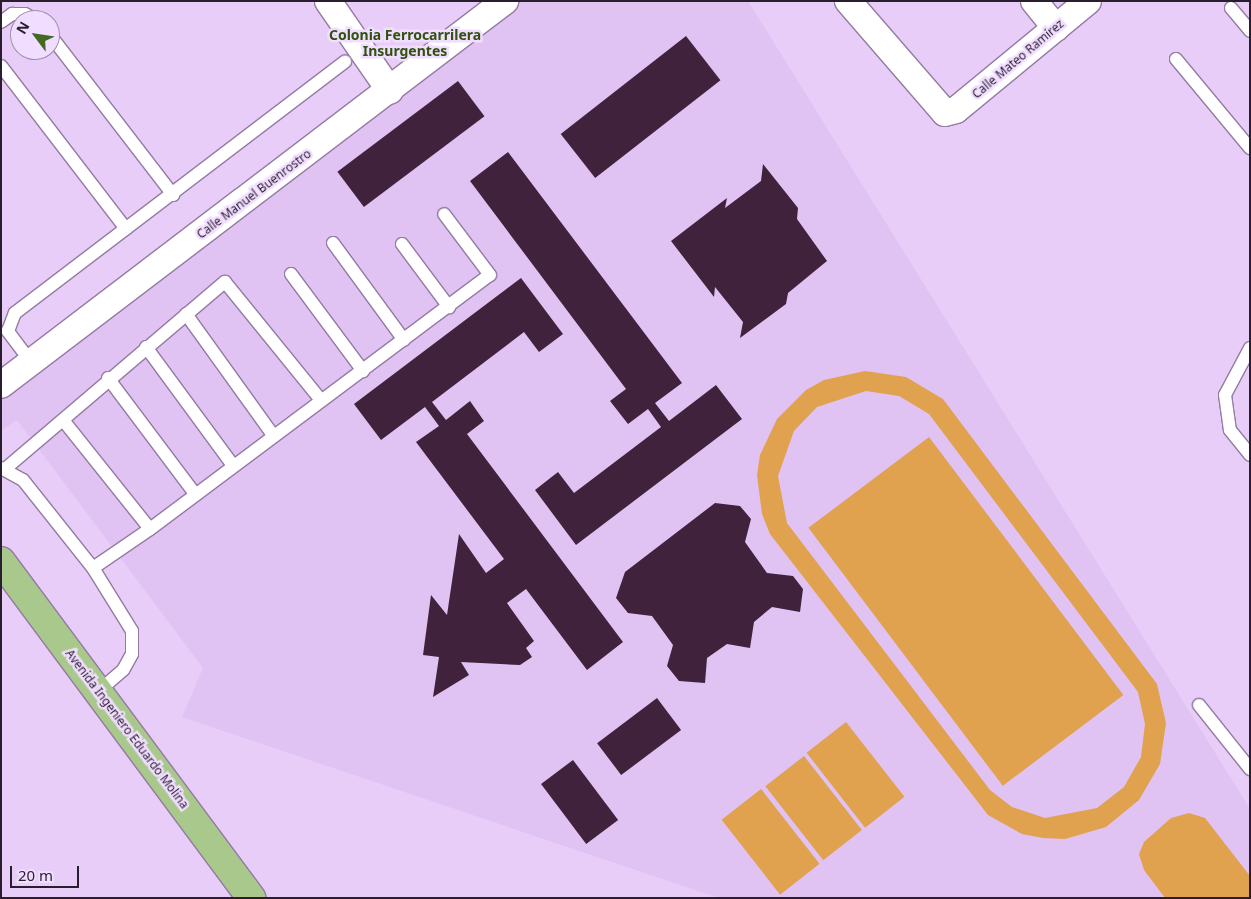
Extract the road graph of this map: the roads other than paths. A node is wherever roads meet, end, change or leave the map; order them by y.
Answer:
1 (505, 1) edge
2 (848, 1) edge
3 (1034, 1) edge
4 (1088, 1) edge
5 (339, 5) edge
6 (1230, 8) dead end
7 (1056, 28) junction
8 (1250, 31) edge
9 (60, 48) edge
10 (1176, 59) dead end
11 (345, 62) dead end
12 (1, 66) edge
13 (390, 91) junction
14 (1250, 148) edge
15 (173, 195) junction
16 (444, 214) dead end
17 (126, 228) junction
18 (333, 244) dead end
19 (402, 244) dead end
20 (291, 274) dead end
21 (449, 307) junction
22 (186, 314) junction
23 (404, 340) junction
24 (146, 347) junction
25 (1250, 348) edge
26 (31, 362) junction
27 (363, 371) junction
28 (108, 378) junction
29 (1, 385) edge
30 (321, 400) junction
31 (63, 420) junction
32 (273, 435) junction
33 (1250, 455) edge
34 (232, 464) junction
35 (3, 468) edge
36 (196, 495) junction
37 (150, 529) junction
38 (1, 561) edge
39 (93, 568) junction
40 (99, 690) junction
41 (1199, 705) dead end
42 (1250, 769) edge
43 (252, 898) edge

1 - 13 street, Calle Manuel Buenrostro
2 - 7 street, Calle Mateo Ramírez
3 - 7 street
4 - 7 street, Calle Mateo Ramírez
5 - 13 street
6 - 8 lane
9 - 15 lane
10 - 14 lane
11 - 15 lane
12 - 17 lane
13 - 26 street, Calle Manuel Buenrostro
15 - 17 lane
16 - 21 lane
17 - 26 lane
18 - 23 lane
19 - 21 lane
20 - 27 lane
21 - 23 lane
22 - 24 lane
22 - 30 lane
22 - 32 lane
23 - 27 lane
24 - 28 lane
24 - 34 lane
25 - 33 lane
26 - 29 street, Calle Manuel Buenrostro
27 - 30 lane
28 - 31 lane
28 - 36 lane
30 - 32 lane
31 - 35 lane
31 - 37 lane
32 - 34 lane
34 - 36 lane
35 - 39 lane
36 - 37 lane
37 - 39 lane
38 - 40 main road, Avenida Ingeniero Eduardo Molina
39 - 40 lane
40 - 43 main road, Avenida Ingeniero Eduardo Molina
41 - 42 lane

